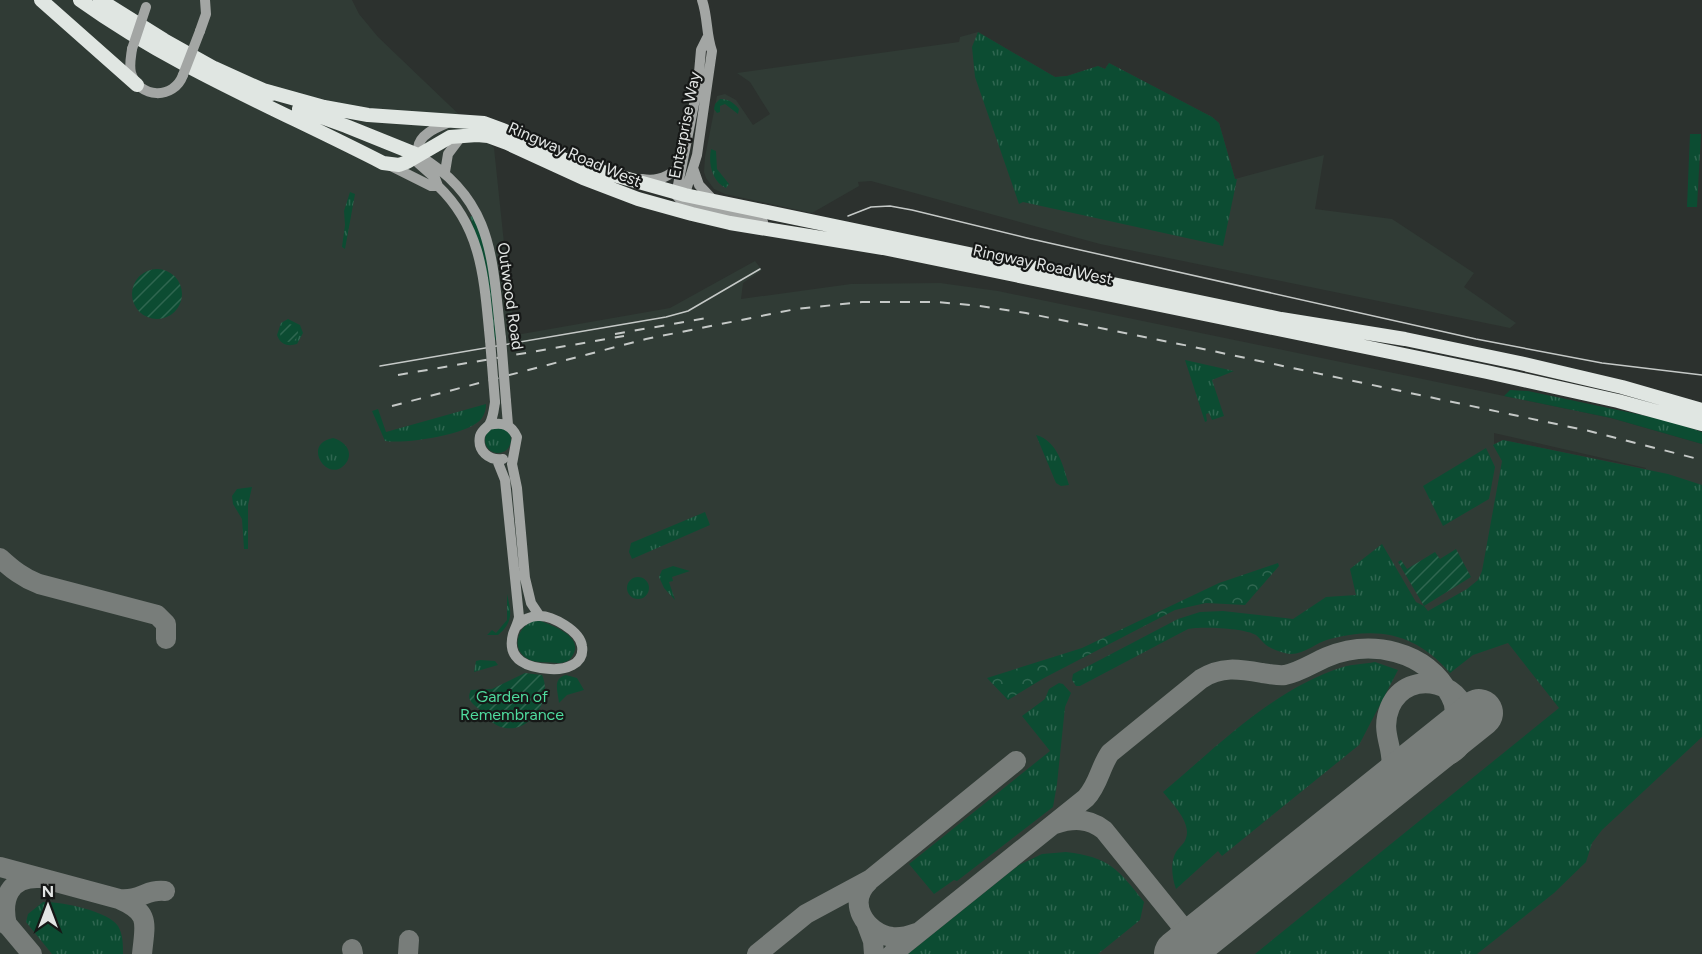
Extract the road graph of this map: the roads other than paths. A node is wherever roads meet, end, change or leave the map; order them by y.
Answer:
1 (41, 0) edge
2 (80, 0) edge
3 (100, 0) edge
4 (205, 0) edge
5 (702, 0) edge
6 (148, 3) edge
7 (707, 38) junction
8 (137, 85) junction
9 (263, 90) junction
10 (452, 121) junction
11 (459, 138) junction
12 (418, 155) junction
13 (684, 161) junction
14 (383, 163) junction
15 (589, 168) junction
16 (693, 168) junction
17 (445, 172) junction
18 (438, 186) junction
19 (680, 197) junction
20 (715, 202) junction
21 (667, 208) junction
22 (797, 233) junction
23 (496, 339) junction
24 (500, 401) junction
25 (1702, 410) edge
26 (1702, 424) edge
27 (508, 425) junction
28 (485, 428) junction
29 (512, 454) junction
30 (497, 460) junction
31 (540, 615) junction
32 (517, 626) junction

1 - 8 highway
2 - 14 highway
3 - 9 highway
4 - 8 street, bridge
5 - 7 street, Enterprise Way
6 - 8 street, bridge
7 - 13 street, Enterprise Way
7 - 16 street, Enterprise Way
9 - 10 highway, Ringway Road West
9 - 12 highway
10 - 12 street
10 - 15 highway, Ringway Road West
11 - 12 highway, Ringway Road West
11 - 17 street
11 - 21 highway, Ringway Road West
12 - 14 highway
12 - 17 street, Outwood Road
12 - 18 street
13 - 15 street
13 - 19 street, Enterprise Way
14 - 18 street, Outwood Road
15 - 19 highway, Ringway Road West
16 - 19 street, Enterprise Way
16 - 20 street
17 - 23 street, Outwood Road
18 - 23 street, Outwood Road
19 - 20 highway, Ringway Road West
19 - 21 street, Enterprise Way
19 - 22 street
20 - 25 highway, Ringway Road West
21 - 22 highway, Ringway Road West
22 - 26 highway, Ringway Road West
23 - 24 street, Outwood Road, bridge
24 - 27 street, Outwood Road
24 - 28 street, Outwood Road
27 - 28 street
27 - 29 street, Outwood Road
28 - 30 street
29 - 30 street
29 - 31 street, Outwood Road
30 - 32 street
31 - 32 street
31 - 32 street

